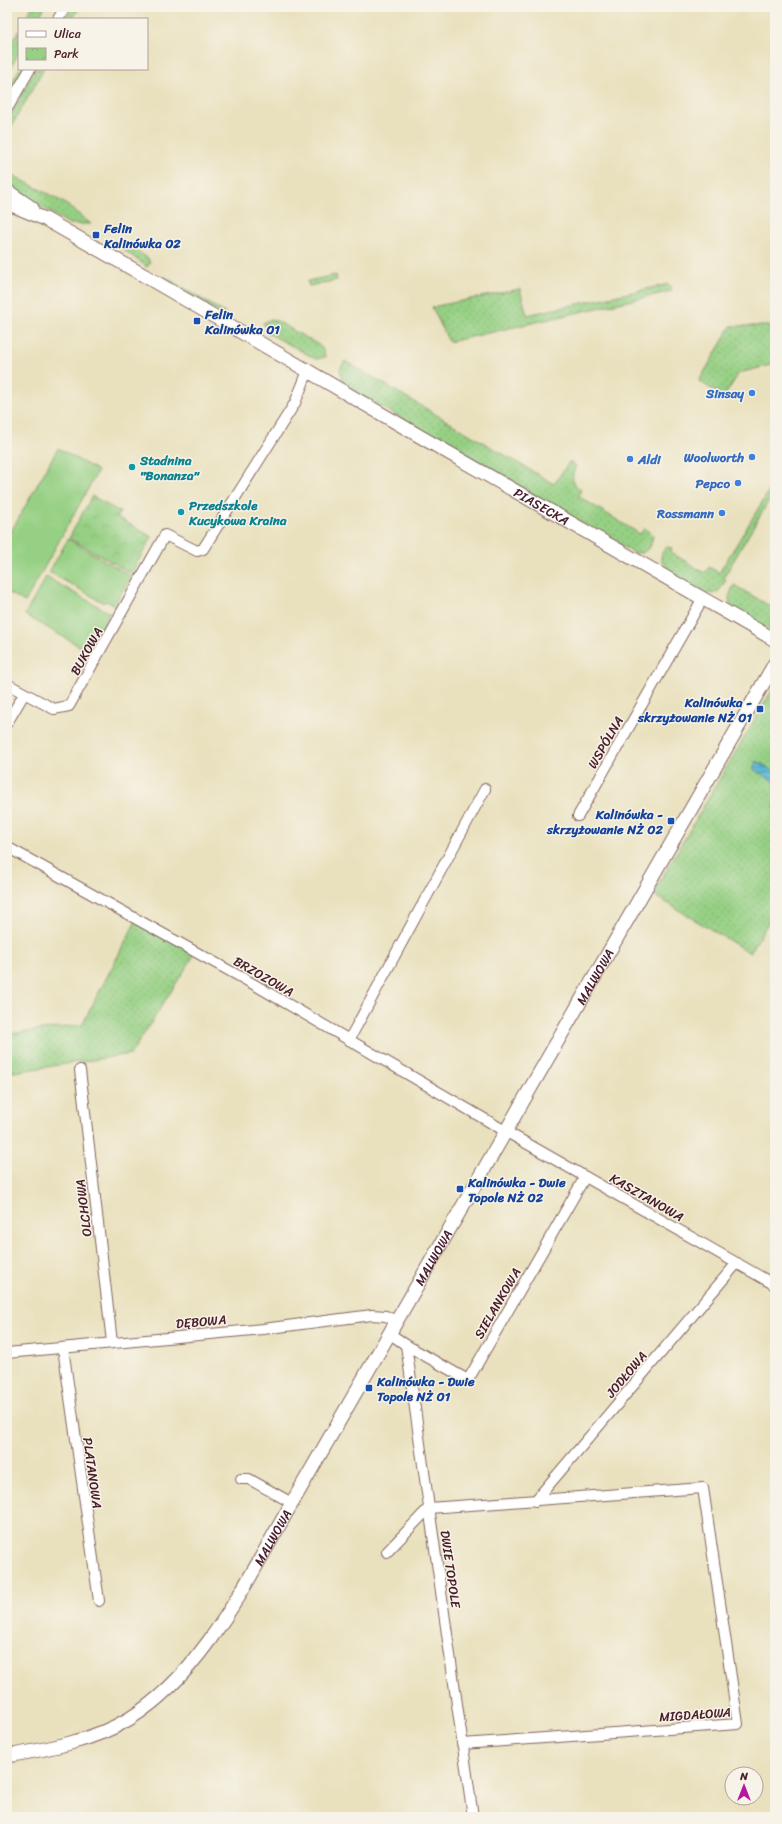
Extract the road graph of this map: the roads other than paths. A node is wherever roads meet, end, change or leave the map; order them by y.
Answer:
1 (65, 7) edge
2 (59, 18) edge
3 (29, 70) edge
4 (7, 109) edge
5 (7, 191) edge
6 (7, 203) edge
7 (45, 219) junction
8 (308, 371) junction
9 (704, 598) junction
10 (775, 640) edge
11 (775, 663) edge
12 (7, 684) edge
13 (24, 694) junction
14 (7, 723) edge
15 (485, 789) dead end
16 (578, 816) dead end
17 (7, 847) edge
18 (349, 1040) junction
19 (80, 1070) dead end
20 (506, 1131) junction
21 (585, 1177) junction
22 (737, 1263) junction
23 (775, 1285) edge
24 (396, 1320) junction
25 (389, 1333) junction
26 (112, 1342) junction
27 (406, 1345) junction
28 (63, 1348) junction
29 (7, 1353) edge
30 (241, 1479) dead end
31 (535, 1501) junction
32 (292, 1503) junction
33 (429, 1508) junction
34 (387, 1552) dead end
35 (99, 1601) dead end
36 (462, 1744) junction
37 (7, 1756) edge
38 (473, 1817) edge

1 - 2 street
3 - 4 street
5 - 7 street
6 - 7 street
7 - 8 street, PIASECKA
8 - 9 street, PIASECKA
8 - 13 street, BUKOWA
9 - 10 street, PIASECKA
9 - 16 street, WSPÓLNA
11 - 20 street, MALWOWA
12 - 13 street, BUKOWA
13 - 14 street
15 - 18 street
17 - 18 street, BRZOZOWA
18 - 20 street, BRZOZOWA
19 - 26 street, OLCHOWA
20 - 21 street, KASZTANOWA
20 - 24 street, MALWOWA
21 - 22 street, KASZTANOWA
21 - 27 street, SIELANKOWA
22 - 23 street, KASZTANOWA
22 - 31 street, JODŁOWA
24 - 25 street, MALWOWA
24 - 26 street, DĘBOWA
25 - 27 street
25 - 32 street, MALWOWA
26 - 28 street, DĘBOWA
27 - 33 street, DWIE TOPOLE
28 - 29 street, DĘBOWA
28 - 35 street, PLATANOWA
30 - 32 street
31 - 33 street
31 - 36 street, MIGDAŁOWA
32 - 37 street, MALWOWA
33 - 34 street
33 - 36 street, DWIE TOPOLE
36 - 38 street, DWIE TOPOLE

